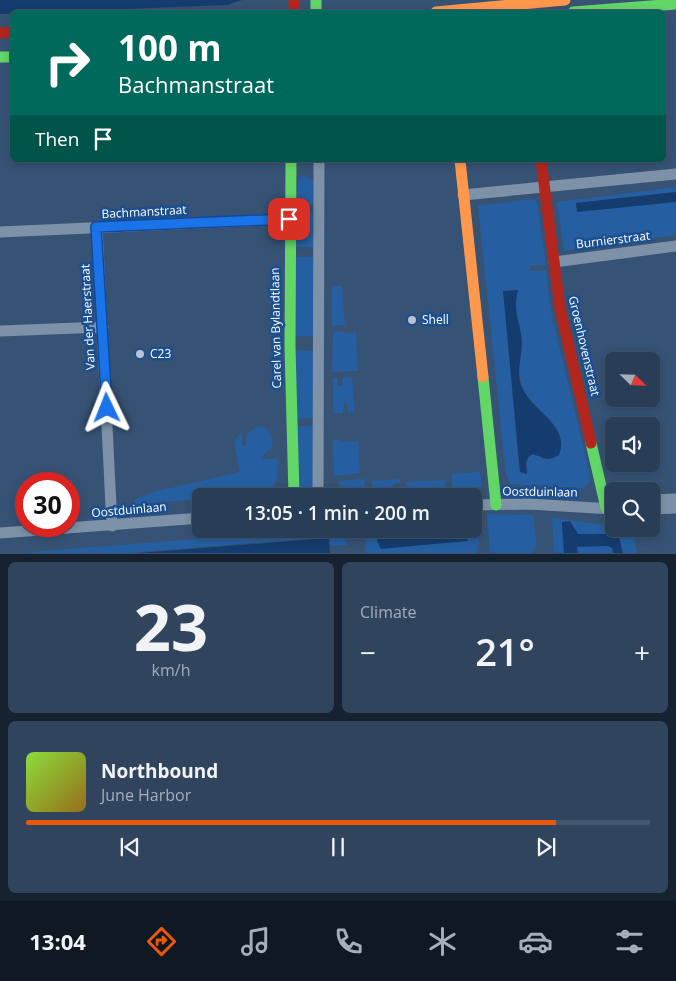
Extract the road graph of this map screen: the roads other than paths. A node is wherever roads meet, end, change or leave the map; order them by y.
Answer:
1 (565, 0) edge
2 (676, 4) edge
3 (458, 10) edge
4 (599, 10) edge
5 (292, 162) edge
6 (319, 162) edge
7 (460, 162) edge
8 (541, 162) edge
9 (676, 174) edge
10 (544, 188) junction
11 (463, 195) junction
12 (289, 219) junction
13 (96, 227) junction
14 (0, 232) edge
15 (676, 247) edge
16 (554, 262) junction
17 (103, 327) junction
18 (0, 331) edge
19 (605, 484) edge
20 (294, 488) edge
21 (318, 488) edge
22 (676, 499) edge
23 (660, 500) edge
24 (482, 505) edge
25 (496, 505) junction
26 (605, 508) edge
27 (676, 508) edge
28 (660, 509) edge
29 (192, 519) edge
30 (112, 526) junction
31 (0, 533) edge

1 - 3 street
2 - 4 street
5 - 12 street, Carel van Bylandtlaan
6 - 21 street
7 - 11 street
8 - 10 street, Groenhovenstraat
9 - 10 street
10 - 11 street
10 - 16 street, Groenhovenstraat
11 - 25 street
12 - 13 street, Bachmanstraat
12 - 20 street, Carel van Bylandtlaan
13 - 14 street, Bachmanstraat
13 - 17 street, Van der Haerstraat
15 - 16 street, Burnierstraat
16 - 19 street, Groenhovenstraat
17 - 18 street
17 - 30 street, Van der Haerstraat
22 - 23 street
24 - 25 street, Oostduinlaan
25 - 26 street, Oostduinlaan
27 - 28 street
29 - 30 street, Oostduinlaan
30 - 31 street, Oostduinlaan

